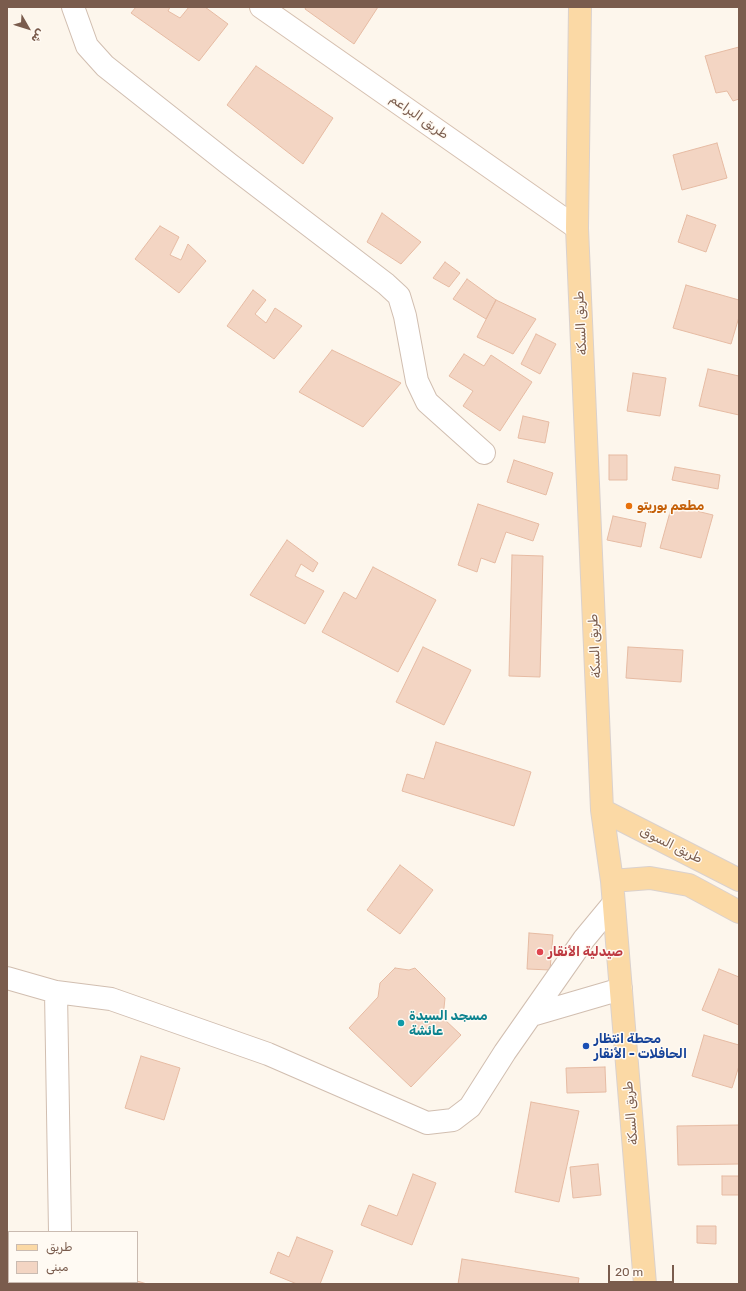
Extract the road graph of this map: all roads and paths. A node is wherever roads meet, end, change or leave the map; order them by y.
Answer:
1 (73, 7) edge
2 (261, 7) edge
3 (580, 7) edge
4 (577, 228) junction
5 (484, 453) dead end
6 (602, 810) junction
7 (739, 880) edge
8 (612, 881) junction
9 (613, 904) junction
10 (739, 912) edge
11 (7, 978) edge
12 (620, 989) junction
13 (56, 992) junction
14 (532, 1015) junction
15 (60, 1231) edge
16 (645, 1284) edge

1 - 5 street
2 - 4 street, طريق البراعم
3 - 4 main road, طريق السكة
4 - 6 main road, طريق السكة
6 - 7 main road, طريق السوق
6 - 8 main road, طريق السكة
8 - 9 main road, طريق السكة
8 - 10 main road
9 - 12 main road, طريق السكة
9 - 14 street
11 - 13 street
12 - 14 street
12 - 16 main road, طريق السكة
13 - 14 street
13 - 15 street

